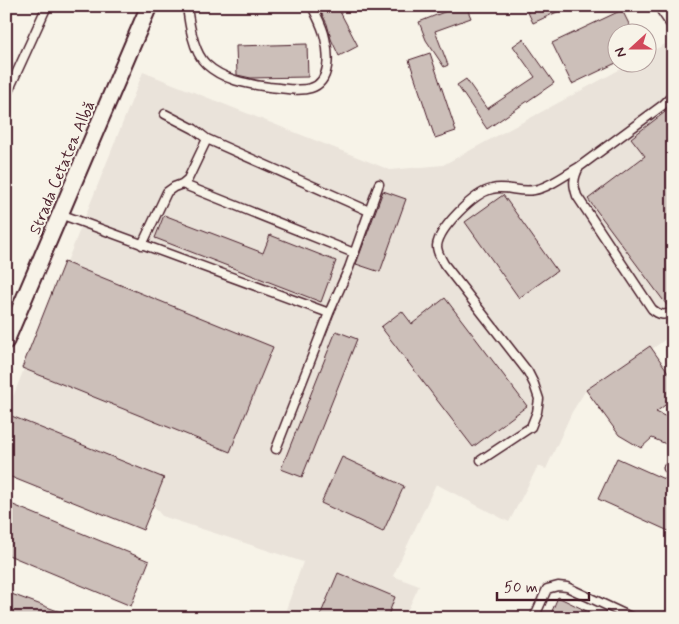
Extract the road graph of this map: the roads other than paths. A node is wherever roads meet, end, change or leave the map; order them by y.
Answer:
1 (47, 6) edge
2 (149, 6) edge
3 (187, 6) edge
4 (312, 6) edge
5 (658, 6) edge
6 (673, 28) edge
7 (6, 96) edge
8 (673, 96) edge
9 (165, 114) dead end
10 (207, 139) junction
11 (578, 167) junction
12 (182, 184) junction
13 (379, 184) dead end
14 (369, 211) junction
15 (60, 214) junction
16 (142, 245) junction
17 (354, 253) junction
18 (673, 312) edge
19 (329, 314) junction
20 (6, 341) edge
21 (276, 449) dead end
22 (482, 460) dead end
23 (534, 618) edge
24 (633, 618) edge

1 - 7 lane
2 - 15 street, Strada Cetatea Albă
3 - 4 lane
5 - 6 lane
8 - 11 lane
9 - 10 lane
10 - 12 lane
10 - 14 lane
11 - 18 lane
11 - 22 lane
12 - 16 lane
12 - 17 lane
13 - 14 lane
14 - 17 lane
15 - 16 lane
15 - 20 street, Strada Cetatea Albă
16 - 19 lane
17 - 19 lane
19 - 21 lane
23 - 24 lane

